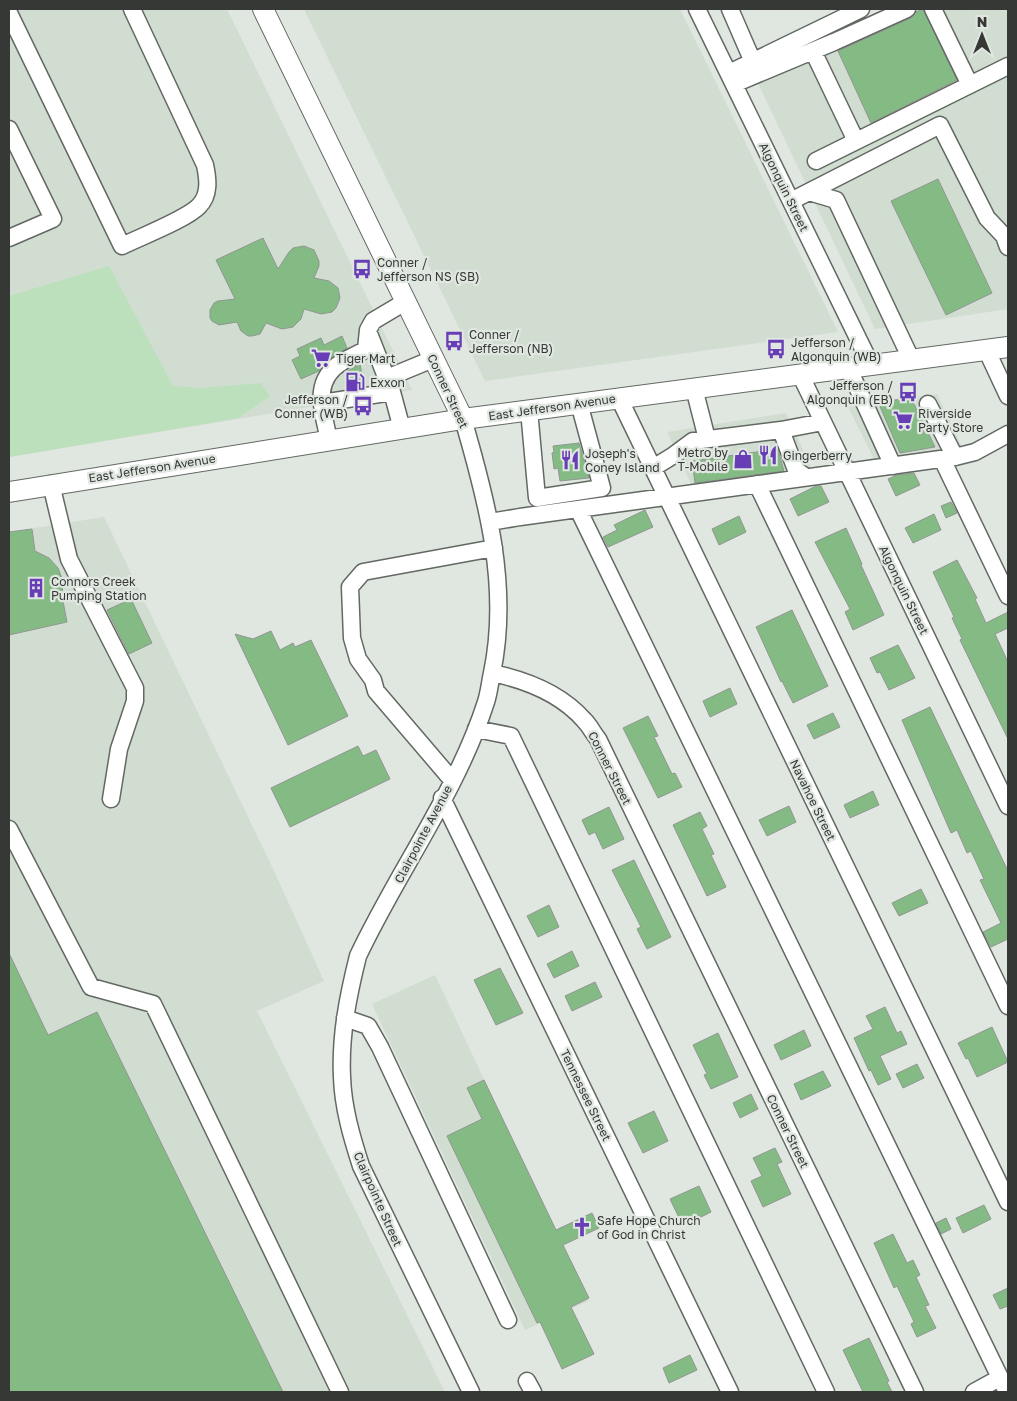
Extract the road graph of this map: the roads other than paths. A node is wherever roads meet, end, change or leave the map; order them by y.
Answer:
1 (132, 9) edge
2 (263, 9) edge
3 (697, 9) edge
4 (730, 9) edge
5 (861, 9) edge
6 (907, 9) edge
7 (933, 9) edge
8 (9, 14) edge
9 (813, 51) junction
10 (753, 62) junction
11 (1008, 66) edge
12 (731, 79) junction
13 (970, 85) junction
14 (9, 130) edge
15 (856, 142) junction
16 (816, 161) dead end
17 (809, 192) junction
18 (791, 201) junction
19 (9, 238) edge
20 (1008, 247) edge
21 (405, 302) junction
22 (368, 330) junction
23 (1008, 347) edge
24 (986, 349) junction
25 (433, 359) junction
26 (911, 359) junction
27 (870, 364) junction
28 (848, 367) junction
29 (800, 374) junction
30 (390, 385) junction
31 (694, 388) junction
32 (1008, 396) edge
33 (619, 398) junction
34 (322, 403) junction
35 (579, 403) junction
36 (928, 404) dead end
37 (529, 410) junction
38 (463, 419) junction
39 (823, 422) junction
40 (402, 429) junction
41 (781, 430) junction
42 (1008, 434) edge
43 (708, 439) junction
44 (329, 440) junction
45 (948, 458) junction
46 (893, 466) junction
47 (653, 468) junction
48 (846, 471) junction
49 (806, 477) junction
50 (51, 484) junction
51 (757, 484) junction
52 (9, 492) edge
53 (666, 497) junction
54 (578, 510) junction
55 (490, 522) junction
56 (494, 548) junction
57 (1008, 596) edge
58 (492, 673) junction
59 (476, 729) junction
60 (452, 780) junction
61 (442, 798) junction
62 (111, 799) dead end
63 (1008, 806) edge
64 (9, 829) edge
65 (349, 992) joint
66 (1008, 1006) edge
67 (345, 1018) junction
68 (1008, 1202) edge
69 (508, 1320) dead end
70 (1001, 1387) edge
71 (340, 1392) edge
72 (471, 1392) edge
73 (730, 1392) edge
74 (826, 1392) edge
75 (915, 1392) edge
76 (974, 1392) edge

1 - 8 street
2 - 21 main road, Conner Street
3 - 12 street, Algonquin Street
4 - 10 street
5 - 10 street
6 - 9 street
7 - 13 street
9 - 12 street
9 - 15 street
10 - 12 street
11 - 13 street
12 - 18 street, Algonquin Street
13 - 15 street
14 - 19 street
15 - 16 street
17 - 18 street
17 - 20 street
17 - 26 street
18 - 27 street, Algonquin Street
21 - 22 street
21 - 25 main road, Conner Street
22 - 30 street
22 - 34 street
23 - 24 main road, East Jefferson Avenue
24 - 26 main road, East Jefferson Avenue
24 - 32 street
25 - 30 street
25 - 38 main road, Conner Street
26 - 27 main road, East Jefferson Avenue
27 - 28 main road, East Jefferson Avenue
28 - 29 main road, East Jefferson Avenue
28 - 46 street
29 - 31 main road, East Jefferson Avenue
29 - 39 street, Algonquin Street
30 - 34 street
30 - 40 street
31 - 33 main road, East Jefferson Avenue
31 - 43 street
33 - 35 main road, East Jefferson Avenue
33 - 47 street, Navahoe Street
34 - 44 street
35 - 37 main road, East Jefferson Avenue
35 - 37 street
36 - 45 street
37 - 38 main road, East Jefferson Avenue
38 - 40 main road, East Jefferson Avenue
38 - 55 street, Conner Street
39 - 41 street
39 - 48 street, Algonquin Street
40 - 44 main road, East Jefferson Avenue
41 - 43 street
41 - 49 street
42 - 45 street
43 - 47 street
44 - 50 main road, East Jefferson Avenue
45 - 46 street
45 - 57 street
46 - 48 street
47 - 53 street, Navahoe Street
48 - 49 street
48 - 63 street, Algonquin Street
49 - 51 street
50 - 52 main road, East Jefferson Avenue
50 - 62 street
51 - 53 street
51 - 66 street
53 - 54 street
53 - 68 street, Navahoe Street
54 - 55 street
54 - 70 street
55 - 56 street, Conner Street
56 - 58 street, Conner Street
56 - 60 street
58 - 59 street, Clairpointe Avenue
58 - 75 street, Conner Street
59 - 60 street, Clairpointe Avenue
59 - 74 street
60 - 61 street, Clairpointe Avenue
61 - 65 street, Clairpointe Avenue
61 - 73 street, Tennessee Street
64 - 71 street
65 - 67 street, Clairpointe Street
67 - 69 street
67 - 72 street, Clairpointe Street
70 - 76 street

